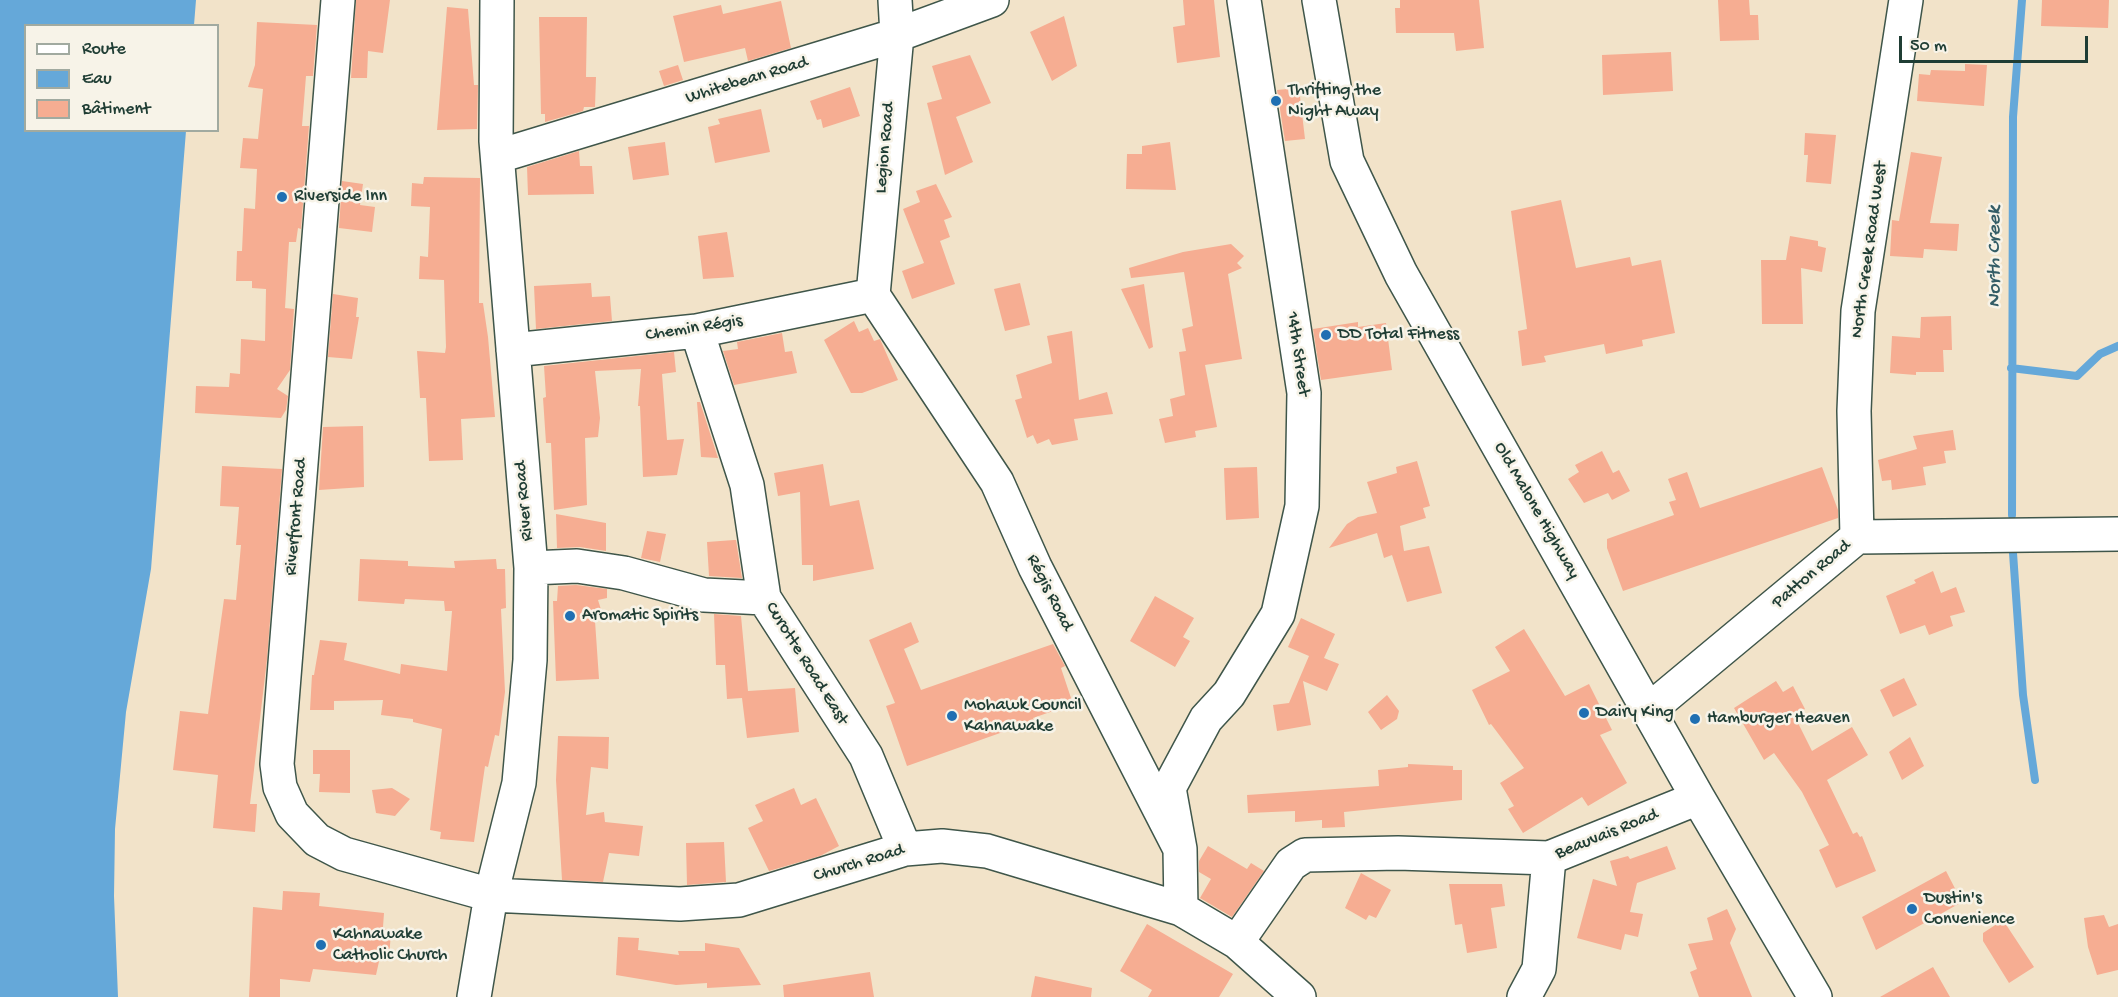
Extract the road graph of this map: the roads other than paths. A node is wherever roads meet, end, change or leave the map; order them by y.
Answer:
1 (338, 0) edge
2 (497, 0) edge
3 (895, 0) edge
4 (992, 0) edge
5 (1244, 0) edge
6 (1319, 0) edge
7 (1906, 0) edge
8 (897, 35) junction
9 (499, 156) junction
10 (873, 295) junction
11 (697, 331) junction
12 (513, 350) junction
13 (2118, 534) edge
14 (1857, 537) junction
15 (531, 568) junction
16 (764, 598) junction
17 (1649, 710) junction
18 (1698, 798) junction
19 (905, 849) junction
20 (1180, 849) junction
21 (1549, 858) junction
22 (491, 895) junction
23 (1181, 909) junction
24 (1237, 942) junction
25 (474, 997) edge
26 (1299, 997) edge
27 (1524, 997) edge
28 (1815, 997) edge

1 - 22 street, Riverfront Road
2 - 9 street, River Road
3 - 8 street, Legion Road
4 - 8 street, Whitebean Road
5 - 20 street, 14th Street
6 - 17 street, Old Malone Highway
7 - 14 street, North Creek Road West
8 - 9 street, Whitebean Road
8 - 10 street, Legion Road
9 - 12 street, River Road
10 - 11 street, Chemin Régis
10 - 20 street, Régis Road
11 - 12 street, Chemin Régis
11 - 16 street, Curotte Road East
12 - 15 street, River Road
13 - 14 street, Patton Road
14 - 17 street, Patton Road
15 - 16 street
15 - 22 street, River Road
16 - 19 street, Curotte Road East
17 - 18 street, Old Malone Highway
18 - 21 street, Beauvais Road
18 - 28 street, Old Malone Highway
19 - 22 street, Church Road
19 - 23 street, Church Road
20 - 23 street, Régis Road
21 - 24 street
21 - 27 street, Beauvais Road
22 - 25 street, River Road
23 - 24 street, Church Road
24 - 26 street, Church Road

